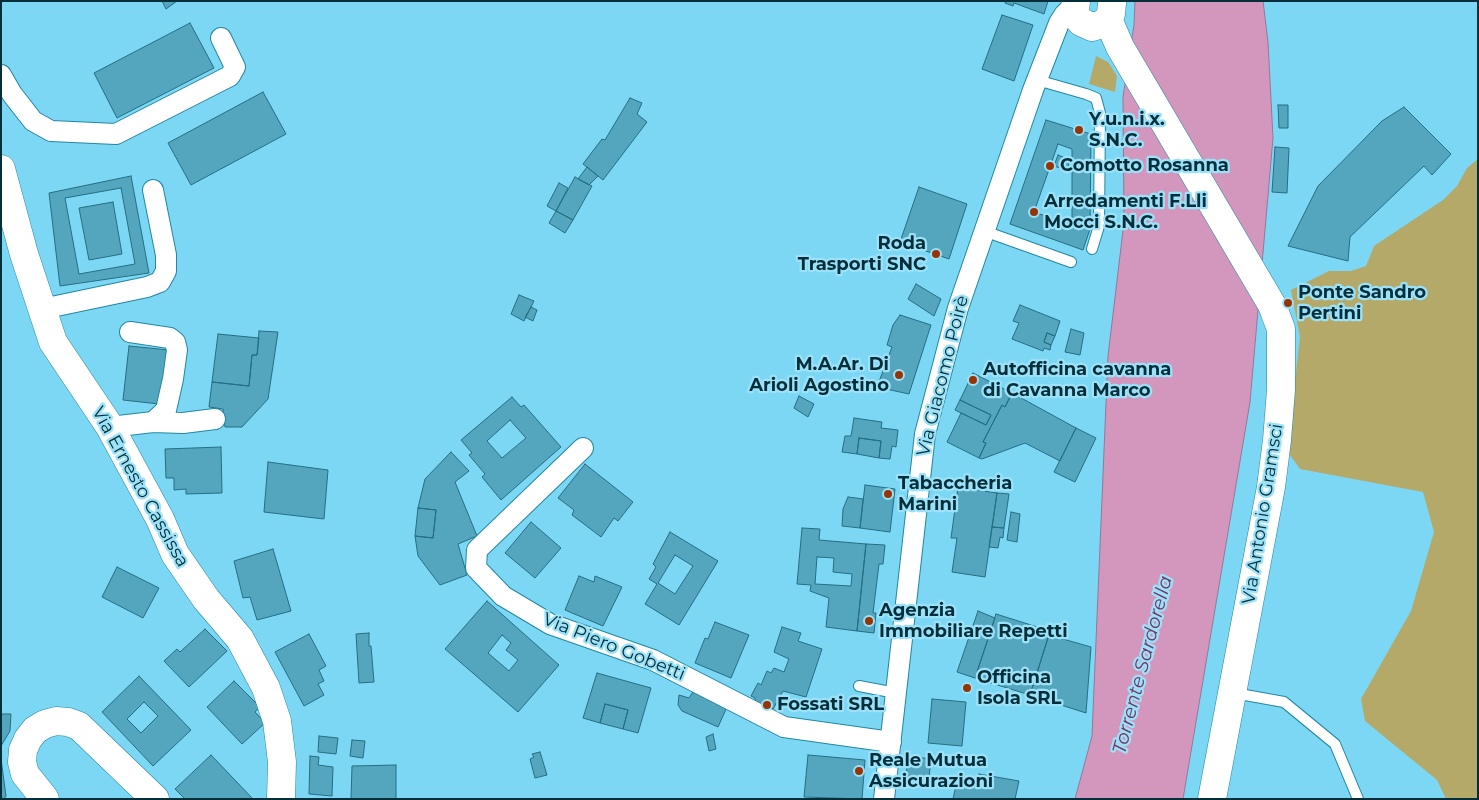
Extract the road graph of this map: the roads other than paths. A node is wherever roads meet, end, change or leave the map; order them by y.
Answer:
1 (1075, 3) edge
2 (1110, 10) edge
3 (221, 38) dead end
4 (1, 75) edge
5 (1037, 80) junction
6 (1, 169) edge
7 (153, 190) dead end
8 (984, 231) junction
9 (1092, 250) dead end
10 (1071, 262) dead end
11 (42, 309) junction
12 (130, 332) dead end
13 (215, 419) dead end
14 (153, 422) junction
15 (110, 426) junction
16 (583, 448) dead end
17 (859, 686) dead end
18 (896, 693) junction
19 (1232, 693) junction
20 (891, 742) junction
21 (35, 794) edge
22 (155, 799) edge
23 (281, 799) edge
24 (884, 799) edge
25 (1212, 799) edge
26 (1358, 799) edge

1 - 2 street, Via Giacomo Poirè
1 - 5 street, Via Giacomo Poirè
2 - 19 street, Via Antonio Gramsci
3 - 4 street
5 - 8 street, Via Giacomo Poirè
5 - 9 lane
6 - 11 street, Via Ernesto Cassissa
7 - 11 street
8 - 10 lane
8 - 18 street, Via Giacomo Poirè
11 - 15 street, Via Ernesto Cassissa
12 - 14 street
13 - 14 street
14 - 15 street
15 - 23 street, Via Ernesto Cassissa
16 - 20 street, Via Piero Gobetti
17 - 18 lane
18 - 20 street, Via Giacomo Poirè
19 - 25 street, Via Antonio Gramsci
19 - 26 lane
20 - 24 street, Via Giacomo Poirè
21 - 22 street

